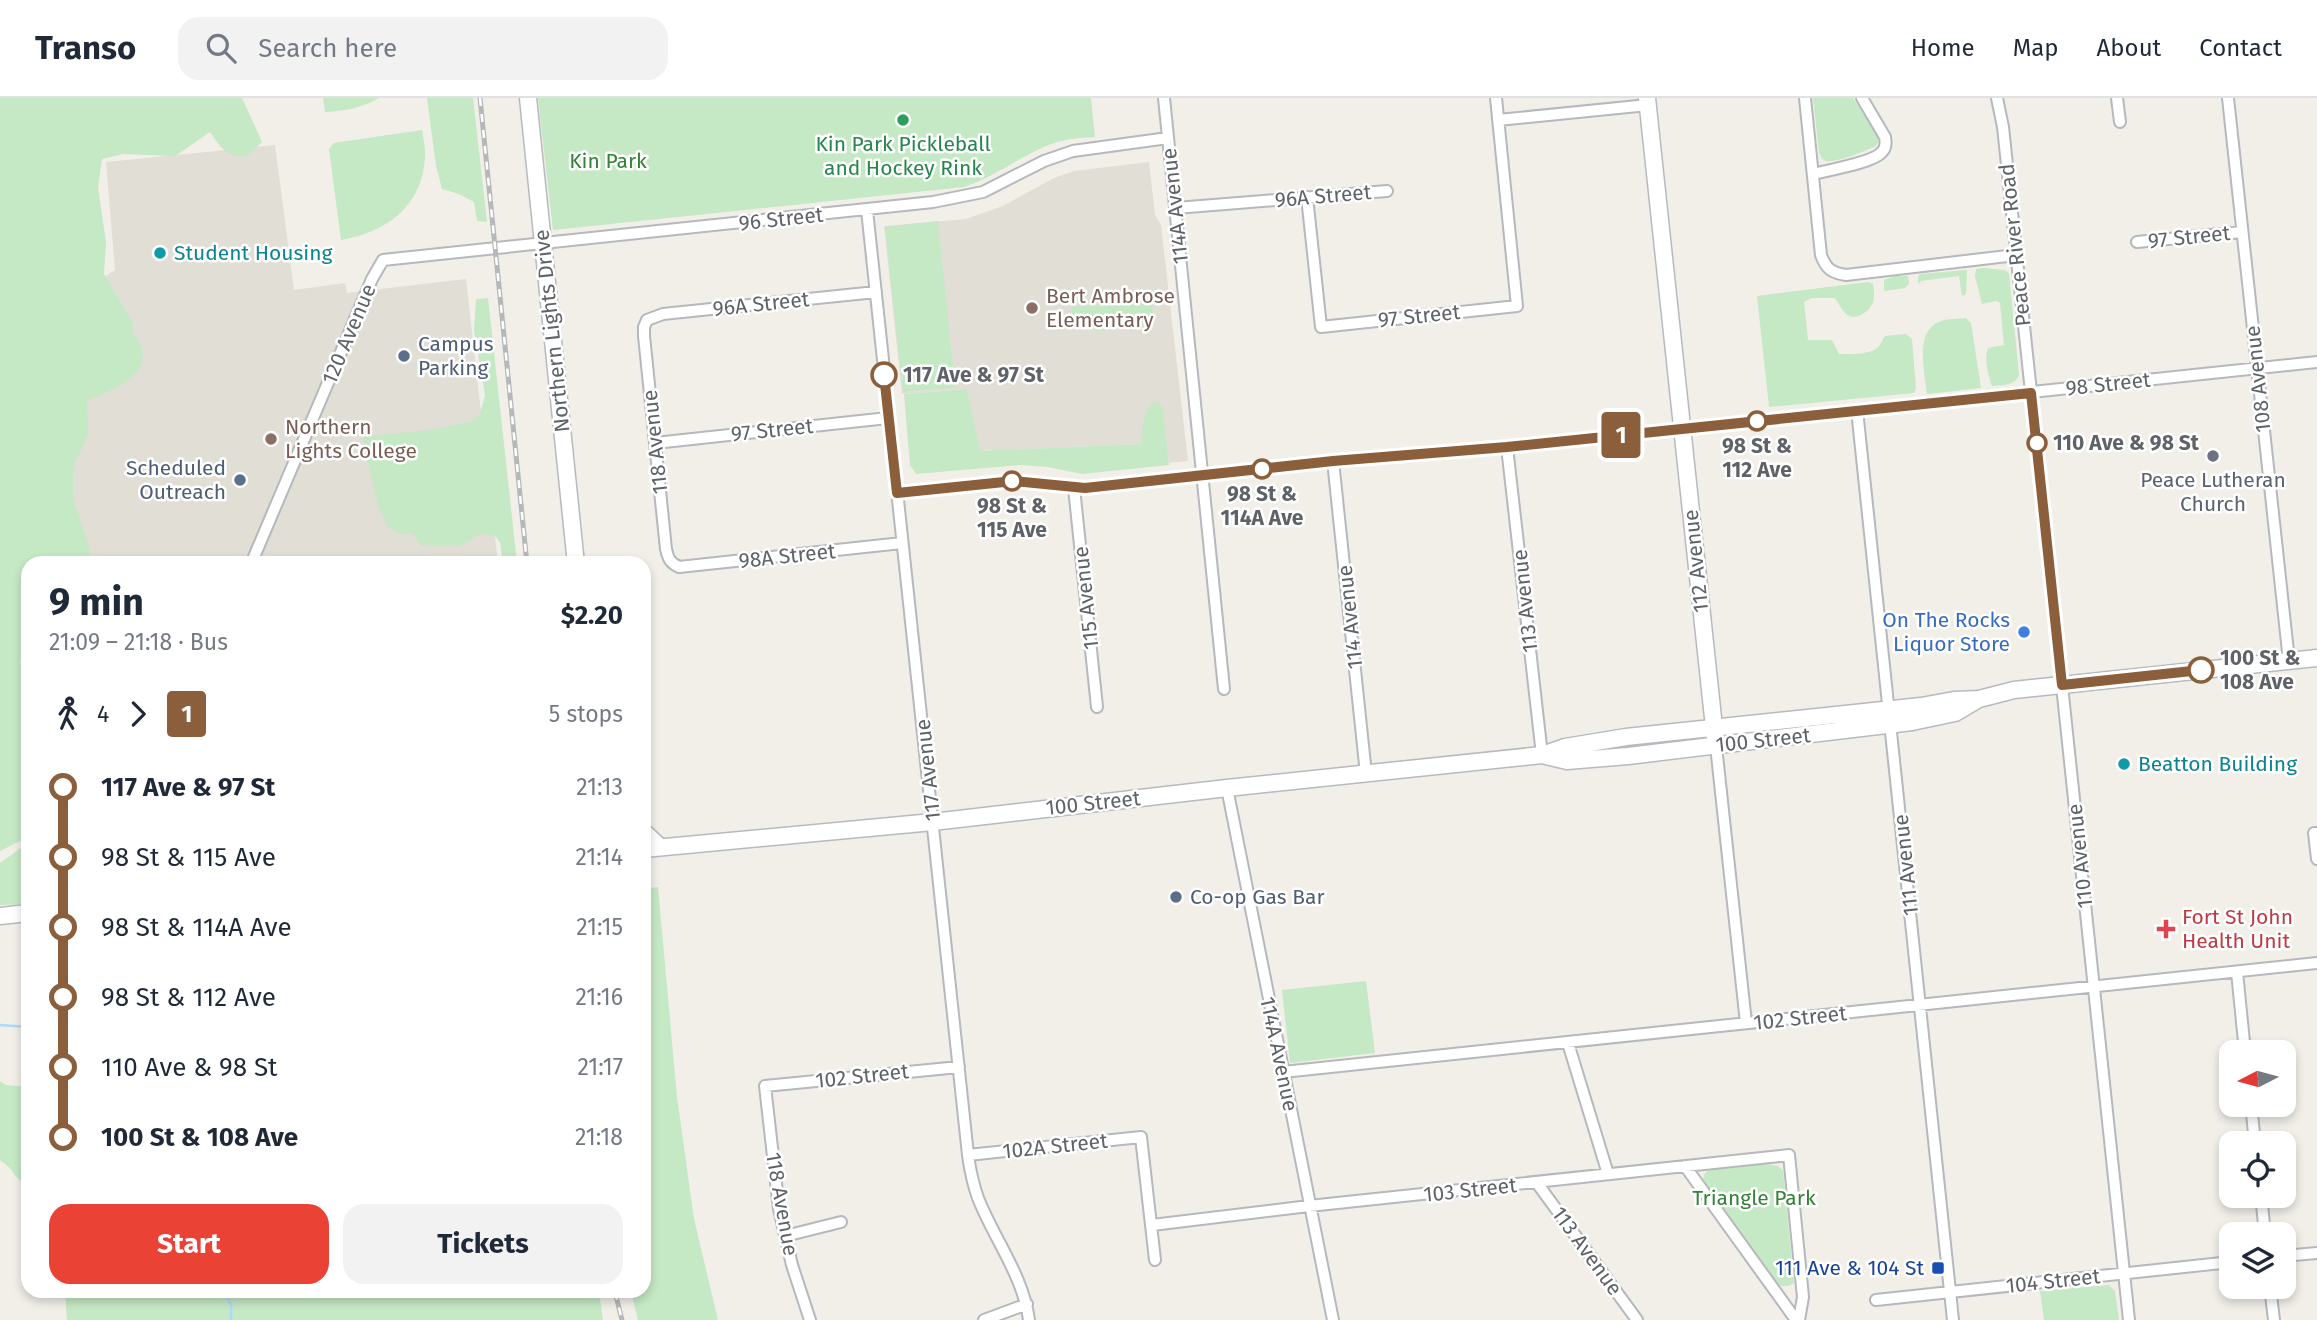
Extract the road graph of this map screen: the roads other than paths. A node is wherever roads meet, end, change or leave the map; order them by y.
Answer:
1 (528, 98) edge
2 (1164, 98) edge
3 (1496, 98) edge
4 (1805, 98) edge
5 (1862, 98) edge
6 (1997, 98) edge
7 (2117, 98) edge
8 (2228, 98) edge
9 (1648, 101) edge
10 (1498, 120) junction
11 (2120, 121) dead end
12 (1168, 138) junction
13 (1813, 174) junction
14 (1387, 191) dead end
15 (1307, 197) junction
16 (1175, 208) junction
17 (867, 210) junction
18 (2242, 232) junction
19 (2137, 242) dead end
20 (542, 243) junction
21 (2016, 255) junction
22 (383, 260) joint
23 (876, 292) junction
24 (647, 320) joint
25 (2317, 362) edge
26 (2258, 369) junction
27 (2031, 393) junction
28 (1857, 410) junction
29 (888, 418) junction
30 (1682, 429) junction
31 (655, 443) junction
32 (1507, 447) junction
33 (1333, 461) junction
34 (1202, 476) junction
35 (1074, 488) junction
36 (897, 493) junction
37 (902, 543) junction
38 (254, 556) edge
39 (575, 556) edge
40 (672, 564) joint
41 (2317, 658) edge
42 (2289, 661) junction
43 (2062, 685) junction
44 (1224, 689) dead end
45 (1097, 707) dead end
46 (1889, 717) junction
47 (1714, 729) junction
48 (1716, 746) junction
49 (1542, 755) junction
50 (1366, 774) junction
51 (1227, 788) junction
52 (933, 822) junction
53 (2316, 833) edge
54 (652, 848) edge
55 (2317, 859) edge
56 (21, 914) edge
57 (0, 916) edge
58 (2317, 963) edge
59 (2237, 972) junction
60 (2094, 987) junction
61 (1920, 1005) junction
62 (1746, 1023) junction
63 (2244, 1040) edge
64 (1568, 1043) junction
65 (959, 1067) junction
66 (1283, 1072) junction
67 (765, 1086) joint
68 (968, 1155) junction
69 (1685, 1166) junction
70 (1608, 1174) junction
71 (1537, 1183) junction
72 (1310, 1206) junction
73 (841, 1222) dead end
74 (1152, 1226) junction
75 (785, 1236) junction
76 (2317, 1253) edge
77 (2296, 1255) edge
78 (1155, 1260) dead end
79 (2219, 1263) edge
80 (2124, 1273) junction
81 (1950, 1292) junction
82 (2271, 1299) edge
83 (1876, 1300) dead end
84 (1027, 1304) junction
85 (810, 1320) edge
86 (984, 1320) edge
87 (1029, 1320) edge
88 (1333, 1320) edge
89 (1637, 1320) edge
90 (1797, 1320) edge
91 (1953, 1320) edge
92 (2129, 1320) edge
93 (2273, 1320) edge

1 - 20 main road, Northern Lights Drive
2 - 12 street, 114A Avenue
3 - 10 street
4 - 13 street
5 - 13 street
6 - 21 street, Peace River Road
7 - 11 street
8 - 18 street, 108 Avenue
9 - 10 street
9 - 30 main road, 112 Avenue
10 - 15 street, 97 Street
12 - 16 street, 114A Avenue
12 - 17 street, 96 Street
13 - 21 street
14 - 15 street, 96A Street
15 - 16 street, 96A Street
16 - 34 street, 114A Avenue
17 - 20 street, 96 Street
17 - 23 street, 117 Avenue
18 - 19 street, 97 Street
18 - 26 street, 108 Avenue
20 - 22 street, 96 Street
20 - 39 main road, Northern Lights Drive
21 - 27 street, Peace River Road
22 - 38 street, 120 Avenue
23 - 24 street, 96A Street
23 - 29 street, 117 Avenue
24 - 31 street, 118 Avenue
25 - 26 street, 98 Street
26 - 27 street, 98 Street
26 - 42 street, 108 Avenue
27 - 28 street, 98 Street
27 - 43 street, 110 Avenue
28 - 30 street, 98 Street
28 - 46 street, 111 Avenue
29 - 31 street, 97 Street
29 - 36 street, 117 Avenue
30 - 32 street, 98 Street
30 - 47 main road, 112 Avenue
31 - 40 street, 118 Avenue
32 - 33 street, 98 Street
32 - 49 street, 113 Avenue
33 - 34 street, 98 Street
33 - 50 street, 114 Avenue
34 - 35 street, 98 Street
34 - 44 street, 114A Avenue
35 - 36 street, 98 Street
35 - 45 street, 115 Avenue
36 - 37 street, 117 Avenue
37 - 40 street, 98A Street
37 - 52 street, 117 Avenue
41 - 42 main road, 100 Street
42 - 43 main road, 100 Street
43 - 46 main road, 100 Street
43 - 60 street, 110 Avenue
46 - 47 main road, 100 Street
46 - 48 main road, 100 Street
46 - 61 street, 111 Avenue
47 - 48 main road, 112 Avenue
47 - 49 main road, 100 Street
48 - 49 main road, 100 Street
48 - 62 street, 112 Avenue
49 - 50 main road, 100 Street
50 - 51 main road, 100 Street
51 - 52 main road, 100 Street
51 - 66 street, 114A Avenue
52 - 54 main road, 100 Street
52 - 65 street, 117 Avenue
53 - 55 street
56 - 57 main road
58 - 59 street, 102 Street
59 - 60 street, 102 Street
59 - 63 street
60 - 61 street, 102 Street
60 - 80 street, 110 Avenue
61 - 62 street, 102 Street
61 - 81 street, 111 Avenue
62 - 64 street, 102 Street
64 - 66 street, 102 Street
64 - 70 street
65 - 67 street, 102 Street
65 - 68 street, 117 Avenue
66 - 72 street, 114A Avenue
67 - 75 street, 118 Avenue
68 - 74 street, 102A Street
68 - 84 street, 117 Avenue
69 - 70 street, 103 Street
69 - 90 street
69 - 90 street, 103 Street
70 - 71 street, 103 Street
71 - 72 street, 103 Street
71 - 89 street, 113 Avenue
72 - 74 street, 103 Street
72 - 88 street, 114A Avenue
73 - 75 street
74 - 78 street
75 - 85 street, 118 Avenue
76 - 77 street
79 - 80 street, 104 Street
80 - 81 street, 104 Street
80 - 92 street, 110 Avenue
81 - 83 street, 104 Street
81 - 91 street, 111 Avenue
82 - 93 street
84 - 86 street
84 - 87 street, 117 Avenue

